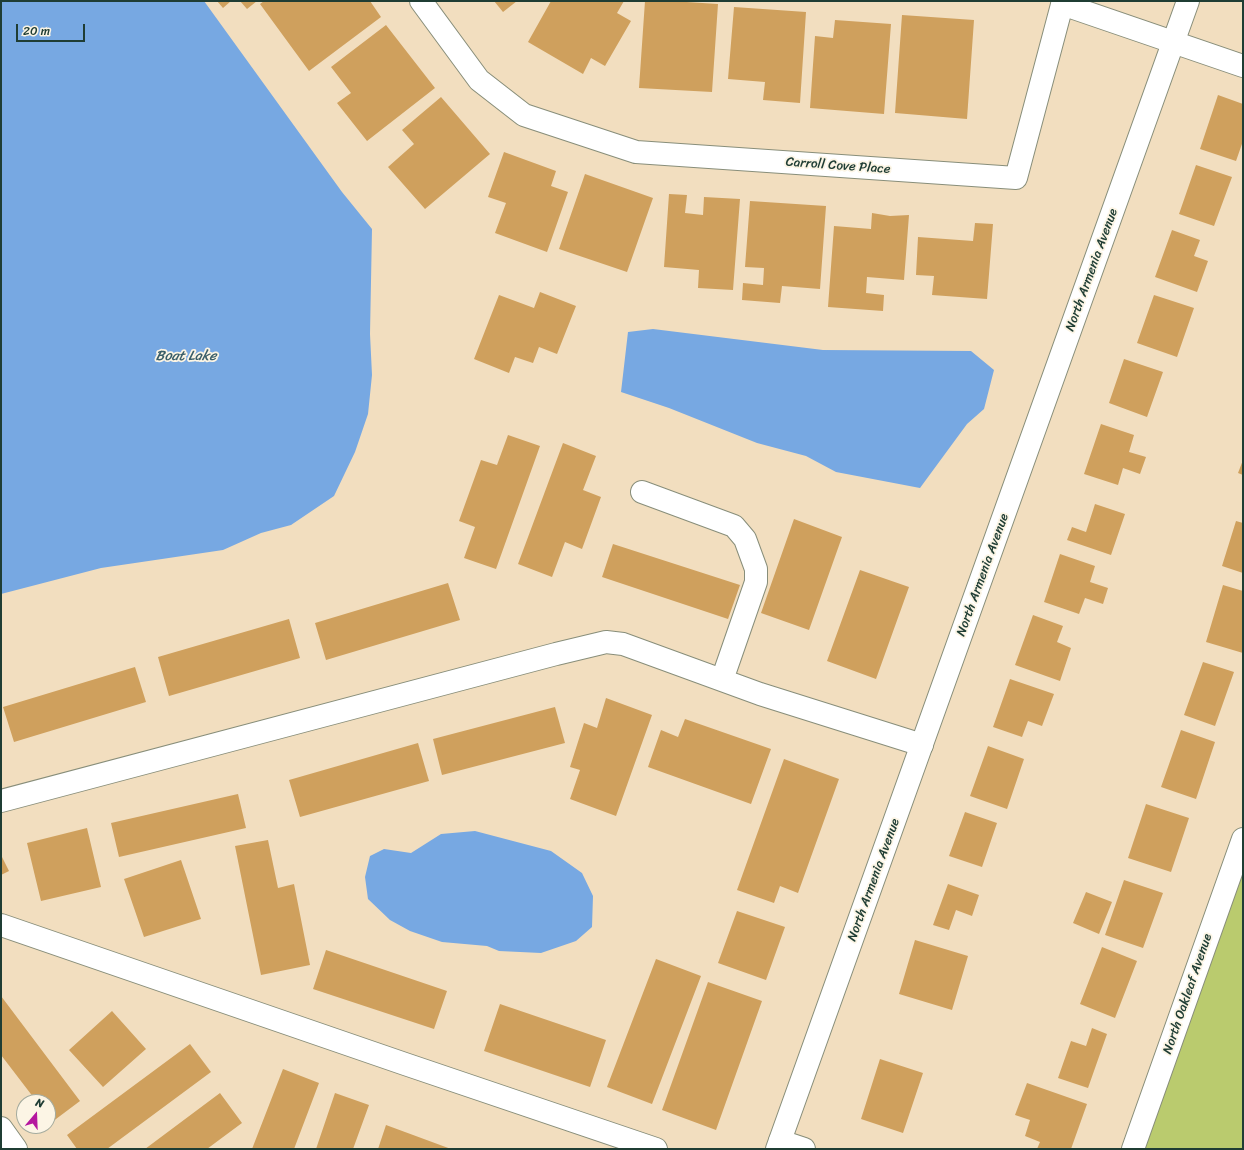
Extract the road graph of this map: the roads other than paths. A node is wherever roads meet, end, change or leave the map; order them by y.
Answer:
1 (421, 1) edge
2 (1188, 1) edge
3 (1063, 3) edge
4 (1174, 43) junction
5 (1243, 66) edge
6 (642, 492) dead end
7 (722, 680) junction
8 (922, 745) junction
9 (1, 801) edge
10 (1243, 838) edge
11 (1, 925) edge
12 (1, 1128) edge
13 (779, 1145) edge
14 (16, 1149) edge
15 (656, 1149) edge
16 (804, 1149) edge
17 (1133, 1149) edge

1 - 3 street, Carroll Cove Place
2 - 4 street, North Armenia Avenue
3 - 4 street, Carroll Cove Place
4 - 5 street, Carroll Cove Place
4 - 8 street, North Armenia Avenue
6 - 7 street
7 - 8 street
7 - 9 street
8 - 13 street, North Armenia Avenue
10 - 17 street, North Oakleaf Avenue
11 - 15 street
12 - 14 street
13 - 16 street

